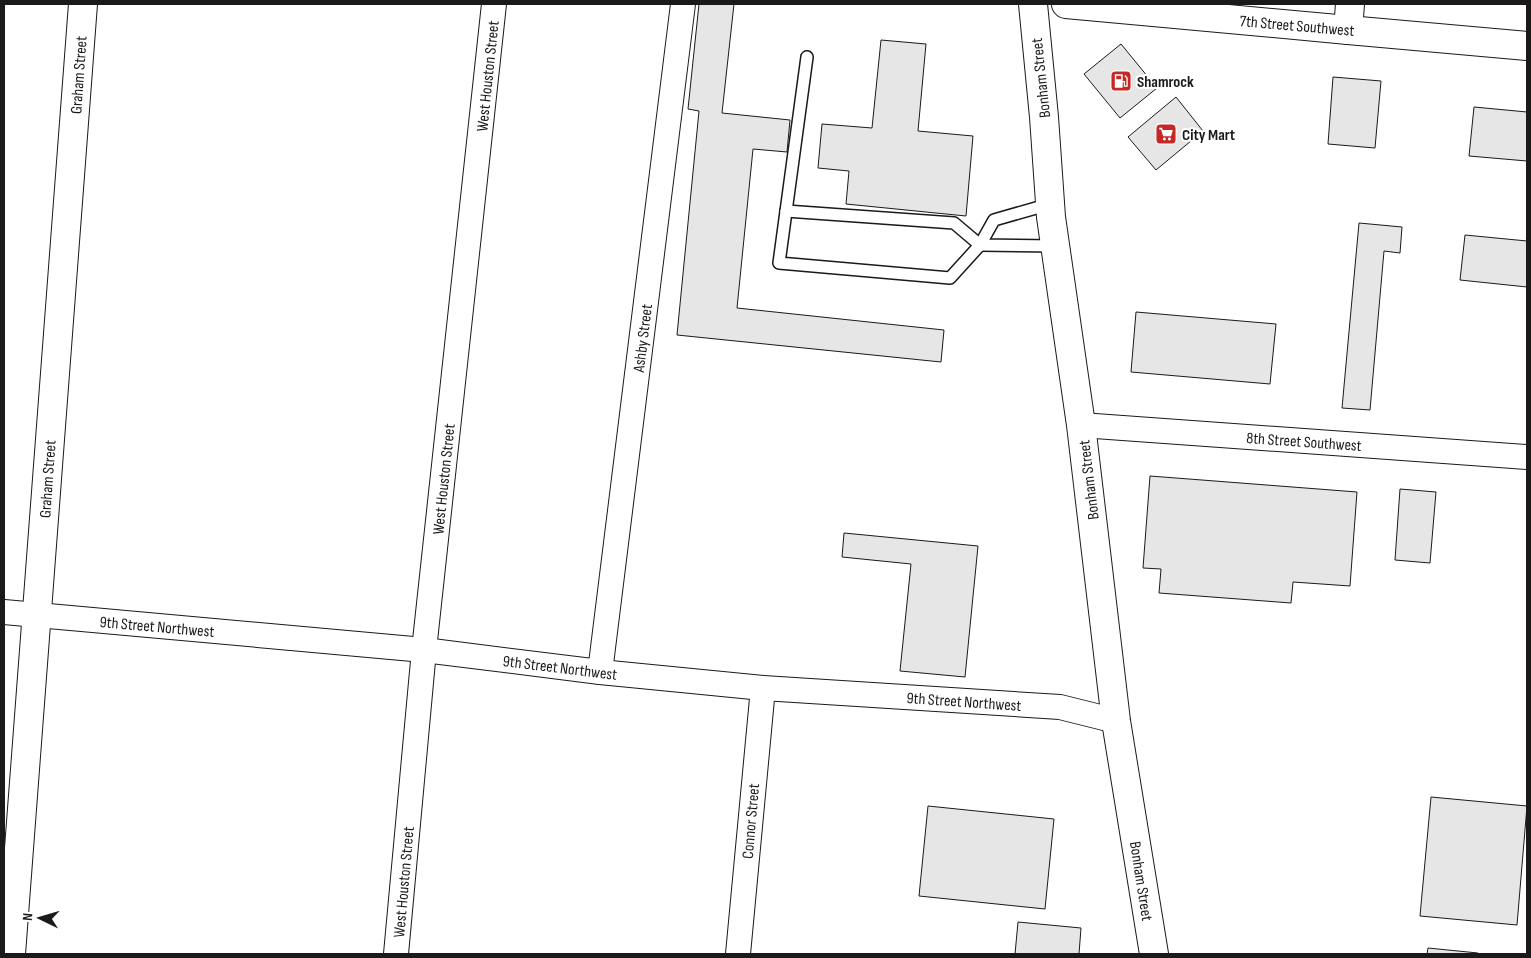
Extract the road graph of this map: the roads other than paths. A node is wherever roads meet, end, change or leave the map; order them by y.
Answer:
1 (83, 4) edge
2 (494, 4) edge
3 (683, 4) edge
4 (1033, 4) edge
5 (1066, 4) edge
6 (1349, 17) edge
7 (1527, 46) edge
8 (808, 57) dead end
9 (1050, 204) junction
10 (786, 211) junction
11 (980, 245) junction
12 (1055, 246) junction
13 (1081, 425) junction
14 (1527, 457) edge
15 (4, 612) edge
16 (36, 615) junction
17 (424, 650) junction
18 (600, 672) junction
19 (763, 688) junction
20 (1116, 721) junction
21 (11, 954) edge
22 (396, 954) edge
23 (738, 954) edge
24 (1154, 954) edge

1 - 16 main road, Graham Street
2 - 17 street, West Houston Street
3 - 18 street, Ashby Street
4 - 9 main road, Bonham Street
5 - 6 main road, 7th Street Southwest
6 - 7 main road, 7th Street Southwest
8 - 10 lane
9 - 11 lane
9 - 12 main road, Bonham Street
10 - 11 lane
10 - 11 lane
11 - 12 lane
12 - 13 main road, Bonham Street
13 - 14 street, 8th Street Southwest
13 - 20 main road, Bonham Street
15 - 16 street, 9th Street Northwest
16 - 17 street, 9th Street Northwest
16 - 21 main road, Graham Street
17 - 18 street, 9th Street Northwest
17 - 22 street, West Houston Street
18 - 19 street, 9th Street Northwest
19 - 20 street, 9th Street Northwest
19 - 23 street, Connor Street
20 - 24 main road, Bonham Street

